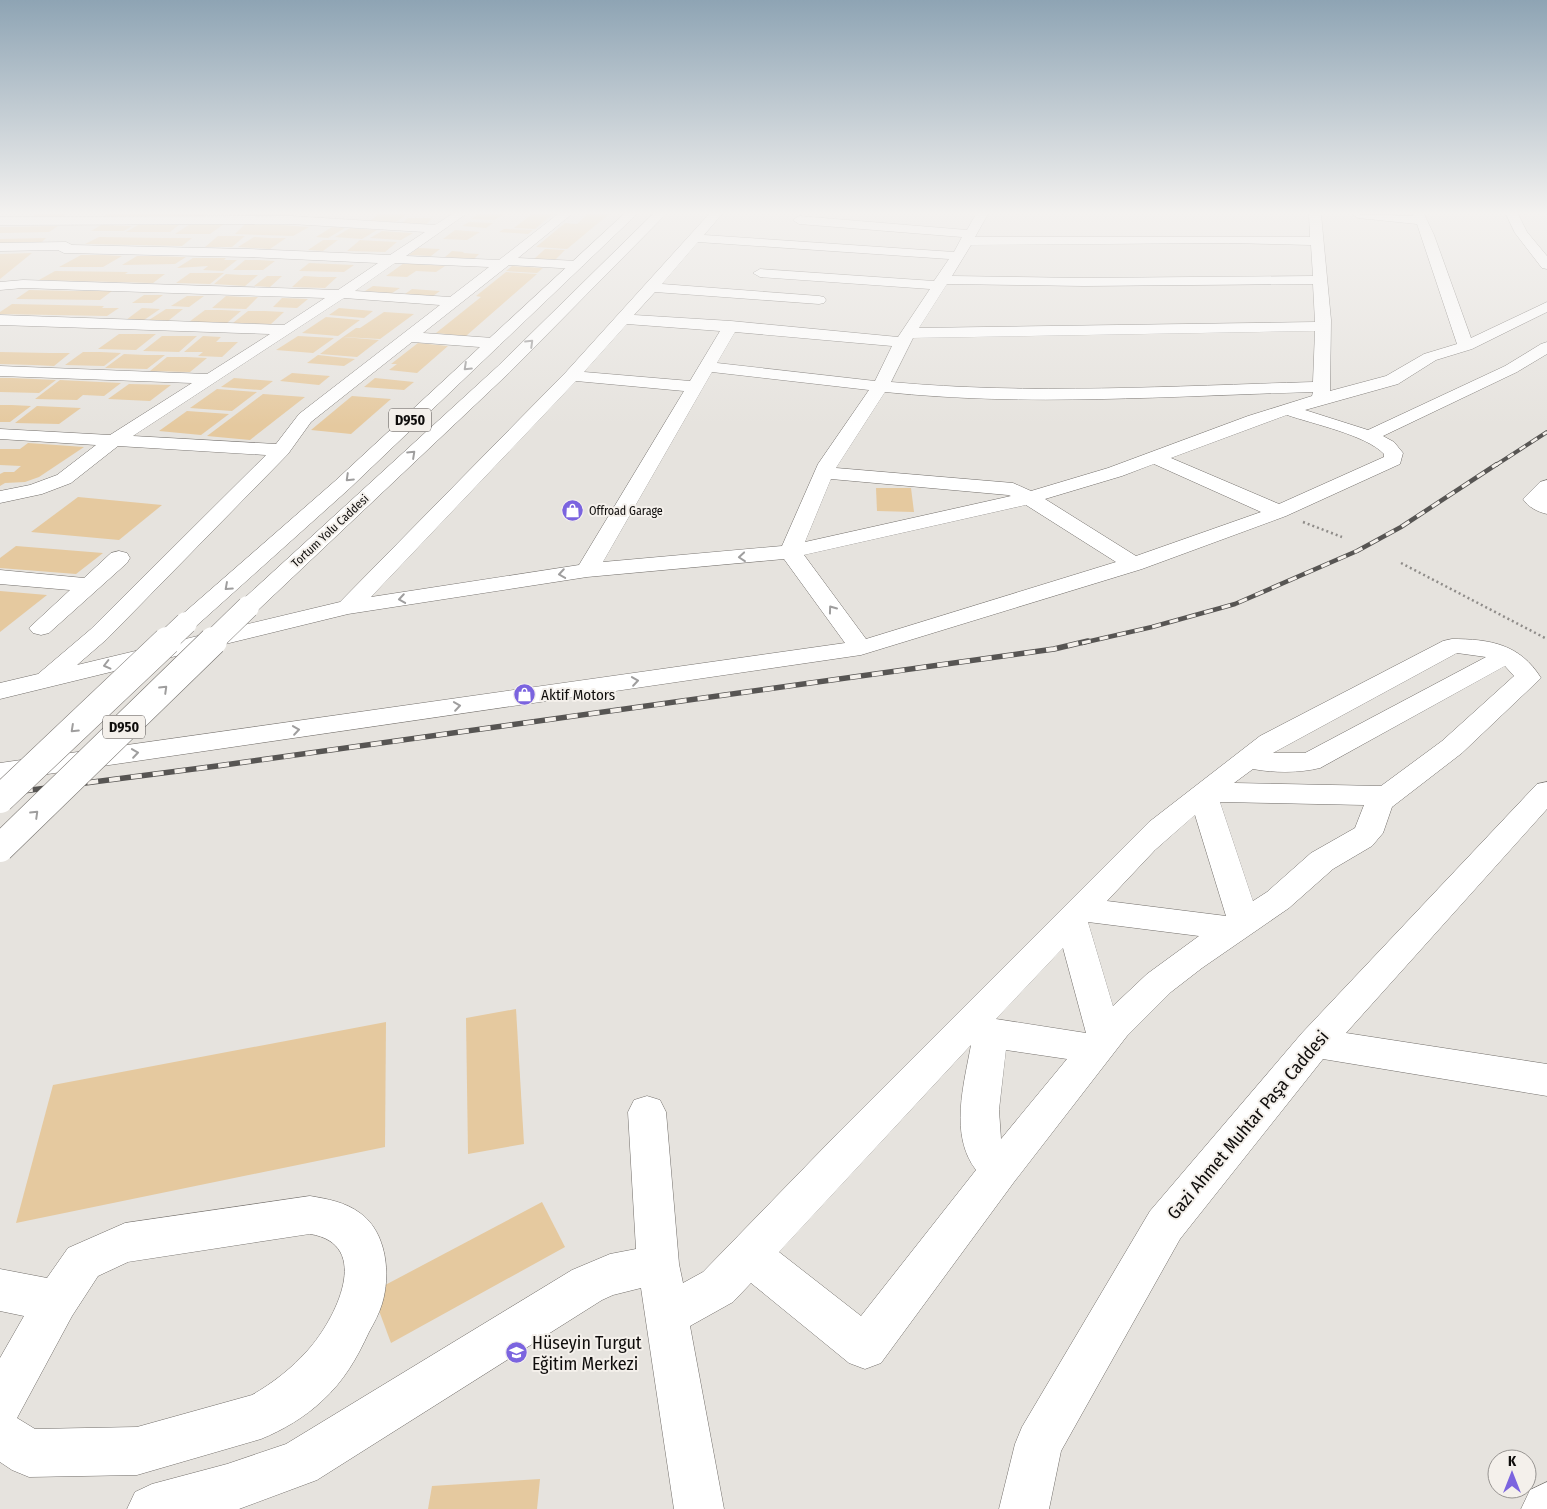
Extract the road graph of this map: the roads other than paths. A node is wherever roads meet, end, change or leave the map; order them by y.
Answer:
1 (18, 284) edge
2 (23, 284) edge
3 (36, 284) edge
4 (356, 284) edge
5 (476, 284) edge
6 (555, 284) edge
7 (589, 284) edge
8 (654, 284) edge
9 (751, 284) edge
10 (827, 284) edge
11 (938, 284) edge
12 (1320, 284) edge
13 (1444, 284) edge
14 (0, 286) edge
15 (652, 287) junction
16 (342, 294) junction
17 (744, 294) junction
18 (818, 300) junction
19 (0, 302) edge
20 (453, 302) junction
21 (1547, 306) edge
22 (623, 319) junction
23 (0, 320) edge
24 (731, 326) junction
25 (1323, 326) junction
26 (287, 330) junction
27 (800, 334) junction
28 (407, 337) junction
29 (905, 338) junction
30 (493, 343) junction
31 (1466, 346) junction
32 (1547, 347) edge
33 (706, 367) junction
34 (0, 371) edge
35 (572, 376) junction
36 (210, 379) junction
37 (694, 387) junction
38 (880, 387) junction
39 (1321, 393) junction
40 (1289, 410) junction
41 (0, 434) edge
42 (1369, 436) junction
43 (114, 440) junction
44 (281, 450) junction
45 (1156, 458) junction
46 (824, 473) junction
47 (1547, 486) edge
48 (0, 497) edge
49 (1029, 498) junction
50 (1547, 508) edge
51 (1279, 512) junction
52 (790, 552) junction
53 (119, 558) dead end
54 (1134, 564) junction
55 (587, 570) junction
56 (0, 577) edge
57 (90, 584) junction
58 (348, 607) junction
59 (41, 628) dead end
60 (860, 648) junction
61 (44, 680) junction
62 (0, 691) edge
63 (0, 772) edge
64 (1547, 791) edge
65 (1204, 792) junction
66 (1388, 796) junction
67 (0, 799) edge
68 (0, 848) edge
69 (1075, 914) junction
70 (1239, 926) junction
71 (980, 1029) junction
72 (1316, 1043) junction
73 (1101, 1044) junction
74 (1547, 1080) edge
75 (647, 1112) dead end
76 (1000, 1169) junction
77 (749, 1255) junction
78 (658, 1264) junction
79 (0, 1290) edge
80 (58, 1302) junction
81 (666, 1315) junction
82 (0, 1403) edge
83 (0, 1434) edge
84 (152, 1509) edge
85 (698, 1509) edge
86 (1024, 1509) edge

1 - 14 main road
2 - 19 main road
3 - 16 main road
4 - 16 main road
5 - 20 main road
6 - 30 main road, Tortum Yolu Caddesi / D950
68 -> 7 main road, Tortum Yolu Caddesi / D950, bridge
8 - 15 main road
9 - 17 main road
10 - 18 main road
11 - 29 main road
12 - 25 main road
13 - 31 main road
15 - 17 main road
15 - 22 main road
16 - 20 main road
16 - 26 main road
17 - 18 main road
18 - 27 main road
20 - 28 main road
21 - 31 main road
22 - 24 main road
22 - 35 main road
23 - 26 main road
24 - 27 main road
24 - 33 main road
25 - 29 main road
25 - 39 main road
26 - 36 main road
27 - 29 main road
28 - 30 main road
28 - 44 main road
29 - 38 main road
30 -> 67 main road, Tortum Yolu Caddesi / D950, bridge
31 - 39 main road
32 - 42 main road
33 - 37 main road
33 - 38 main road
34 - 36 main road
35 - 37 main road
35 - 58 main road
36 - 43 main road
37 - 55 main road
38 - 39 main road
38 - 46 main road
39 - 40 main road
40 - 42 main road
40 - 45 main road
41 - 43 main road
42 - 51 main road
43 - 44 main road
43 - 48 main road
44 - 61 main road
45 - 49 main road
45 - 51 main road
46 - 49 main road
46 - 52 main road
47 - 50 main road
49 - 52 main road
49 - 54 main road
51 - 54 main road
52 -> 55 main road
60 -> 52 main road
53 - 57 main road
54 - 60 main road
55 -> 58 main road
56 - 57 main road
57 - 59 main road
58 -> 61 main road
63 -> 60 main road
61 - 62 main road
64 - 72 main road, Gazi Ahmet Muhtar Paşa Caddesi
65 - 66 main road
65 - 66 main road
65 - 69 main road
65 - 70 main road
66 - 70 main road
69 - 70 main road
69 - 71 main road
69 - 73 main road
70 - 73 main road
71 - 73 main road
71 - 76 main road
71 - 77 main road
72 - 74 main road
72 - 86 main road, Gazi Ahmet Muhtar Paşa Caddesi
73 - 76 main road
75 - 78 main road
76 - 77 main road
77 - 81 main road
78 - 81 main road
78 - 84 main road
79 - 80 main road
80 - 82 main road
80 - 83 main road
81 - 85 main road

